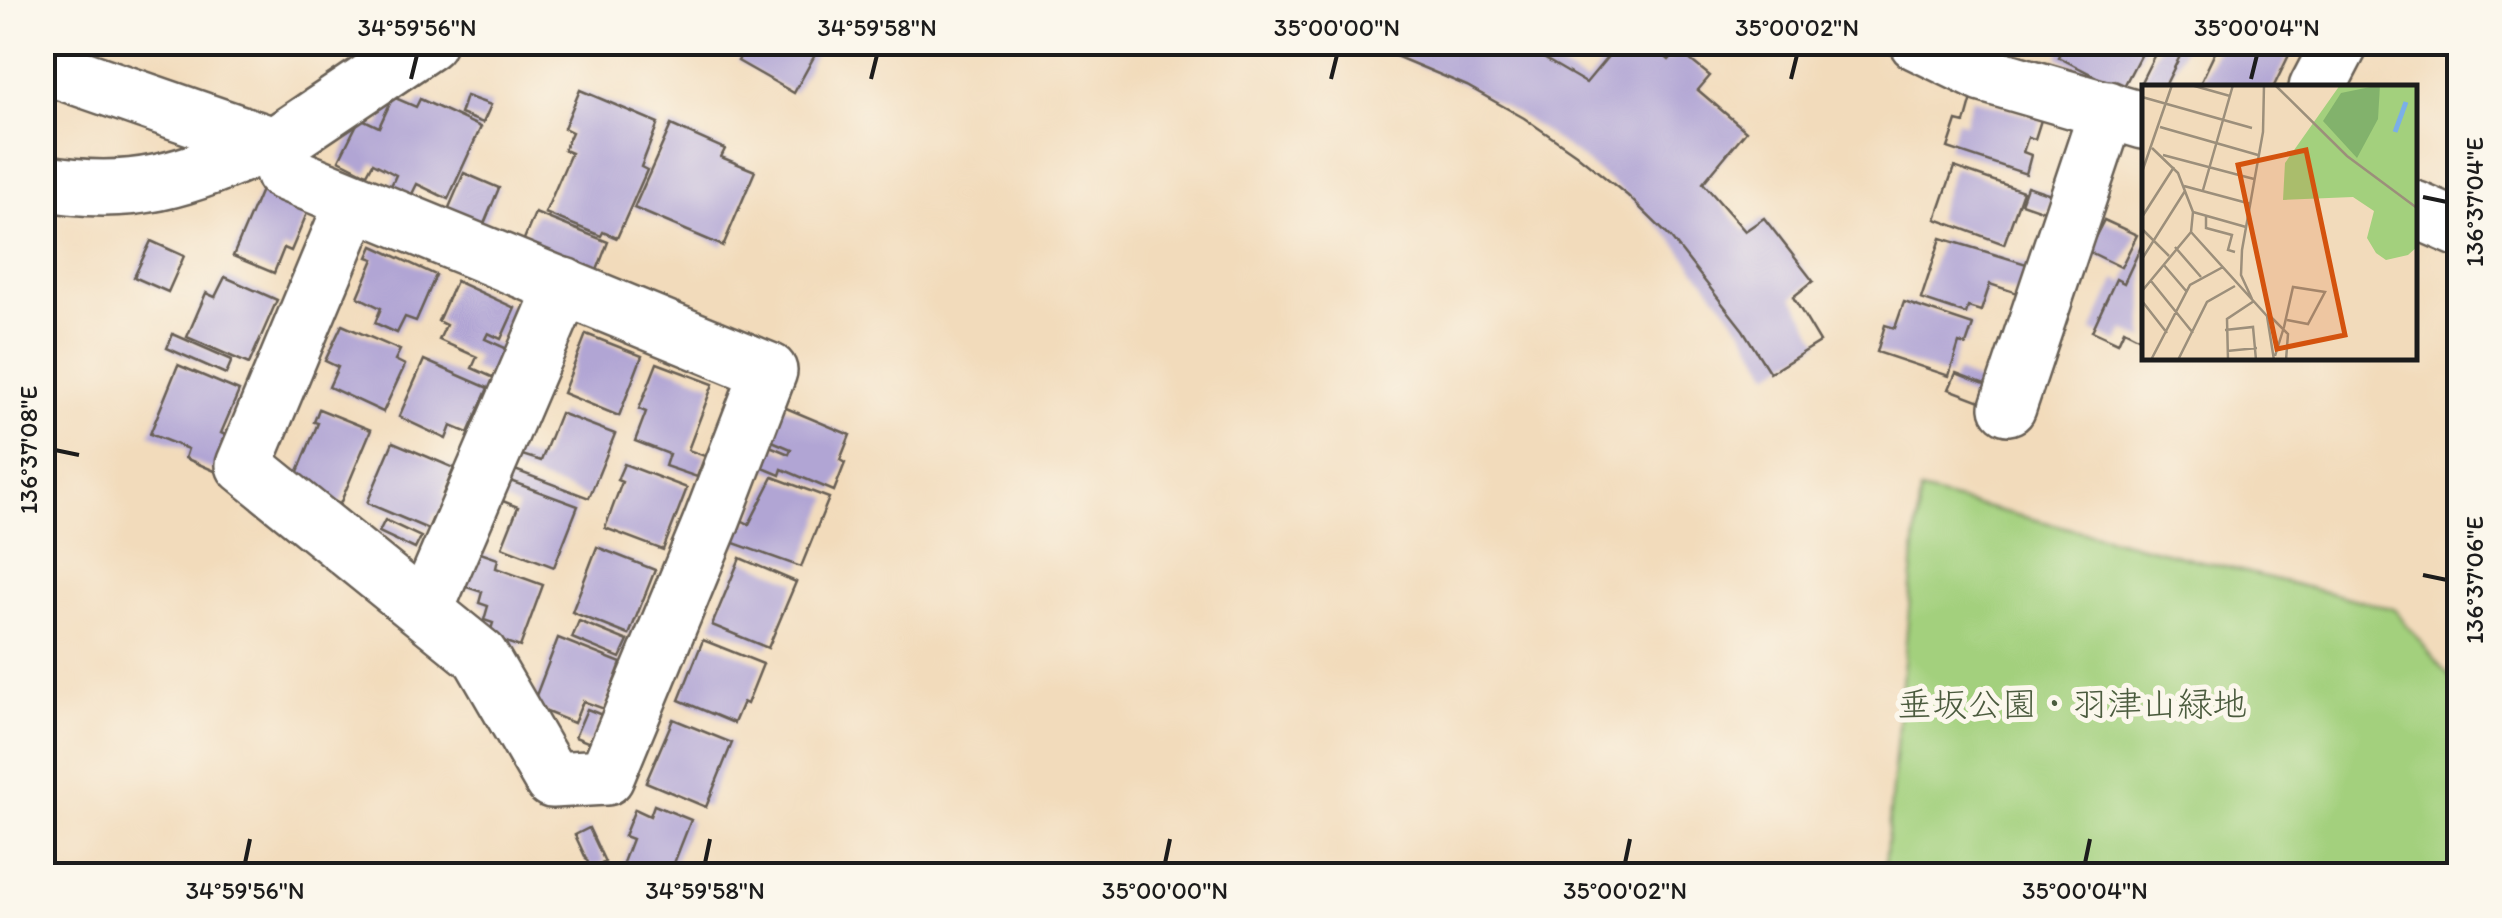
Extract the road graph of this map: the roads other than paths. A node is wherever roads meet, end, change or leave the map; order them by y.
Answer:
1 (428, 42) edge
2 (2341, 42) edge
3 (1948, 49) edge
4 (42, 66) edge
5 (2319, 85) edge
6 (2126, 114) edge
7 (271, 144) junction
8 (42, 182) edge
9 (354, 200) junction
10 (2417, 210) edge
11 (2460, 229) edge
12 (564, 286) junction
13 (2008, 407) dead end
14 (426, 610) junction

1 - 7 street
2 - 5 street
3 - 6 street
4 - 7 street
6 - 13 street
7 - 8 street
7 - 9 street
9 - 12 street
9 - 14 street
10 - 11 street
12 - 14 street
12 - 14 street

